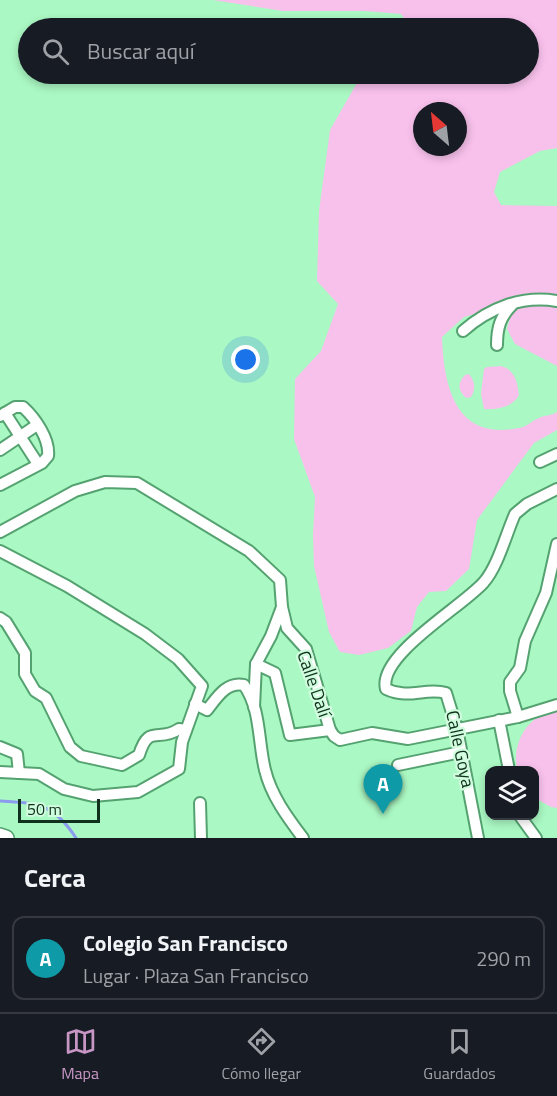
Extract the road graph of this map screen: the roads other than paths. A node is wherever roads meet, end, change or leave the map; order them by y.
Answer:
1 (557, 301) edge
2 (514, 303) junction
3 (463, 331) dead end
4 (497, 345) dead end
5 (2, 414) edge
6 (37, 425) junction
7 (20, 437) junction
8 (0, 450) edge
9 (557, 454) edge
10 (540, 462) dead end
11 (38, 464) junction
12 (2, 480) edge
13 (557, 489) edge
14 (0, 532) edge
15 (557, 544) edge
16 (0, 551) edge
17 (282, 607) junction
18 (0, 618) edge
19 (256, 664) junction
20 (195, 704) junction
21 (557, 705) edge
22 (254, 707) junction
23 (518, 717) junction
24 (499, 720) junction
25 (457, 729) junction
26 (186, 730) junction
27 (330, 730) junction
28 (0, 747) edge
29 (461, 752) junction
30 (398, 765) dead end
31 (508, 766) edge
32 (0, 772) edge
33 (18, 773) junction
34 (200, 803) dead end
35 (523, 820) edge
36 (0, 836) edge
37 (6, 838) edge
38 (201, 838) edge
39 (303, 838) edge
40 (478, 838) edge
41 (536, 838) edge

1 - 2 street
2 - 3 street
2 - 4 street
5 - 6 street
5 - 7 street
6 - 7 street
6 - 11 street
7 - 8 street
7 - 11 street
9 - 10 street
11 - 12 street
13 - 25 street, Calle Goya
14 - 17 street
15 - 23 street
16 - 20 street
17 - 19 street
17 - 27 street, Calle Dalí
18 - 26 street
19 - 22 street
19 - 27 street
20 - 22 street
20 - 26 street
21 - 23 street
22 - 39 street
23 - 24 street
24 - 25 street
24 - 31 street
25 - 27 street
25 - 29 street, Calle Goya
26 - 33 street
28 - 33 street
29 - 30 street
29 - 40 street, Calle Goya
32 - 33 street
34 - 38 street
35 - 41 street
36 - 37 main road

